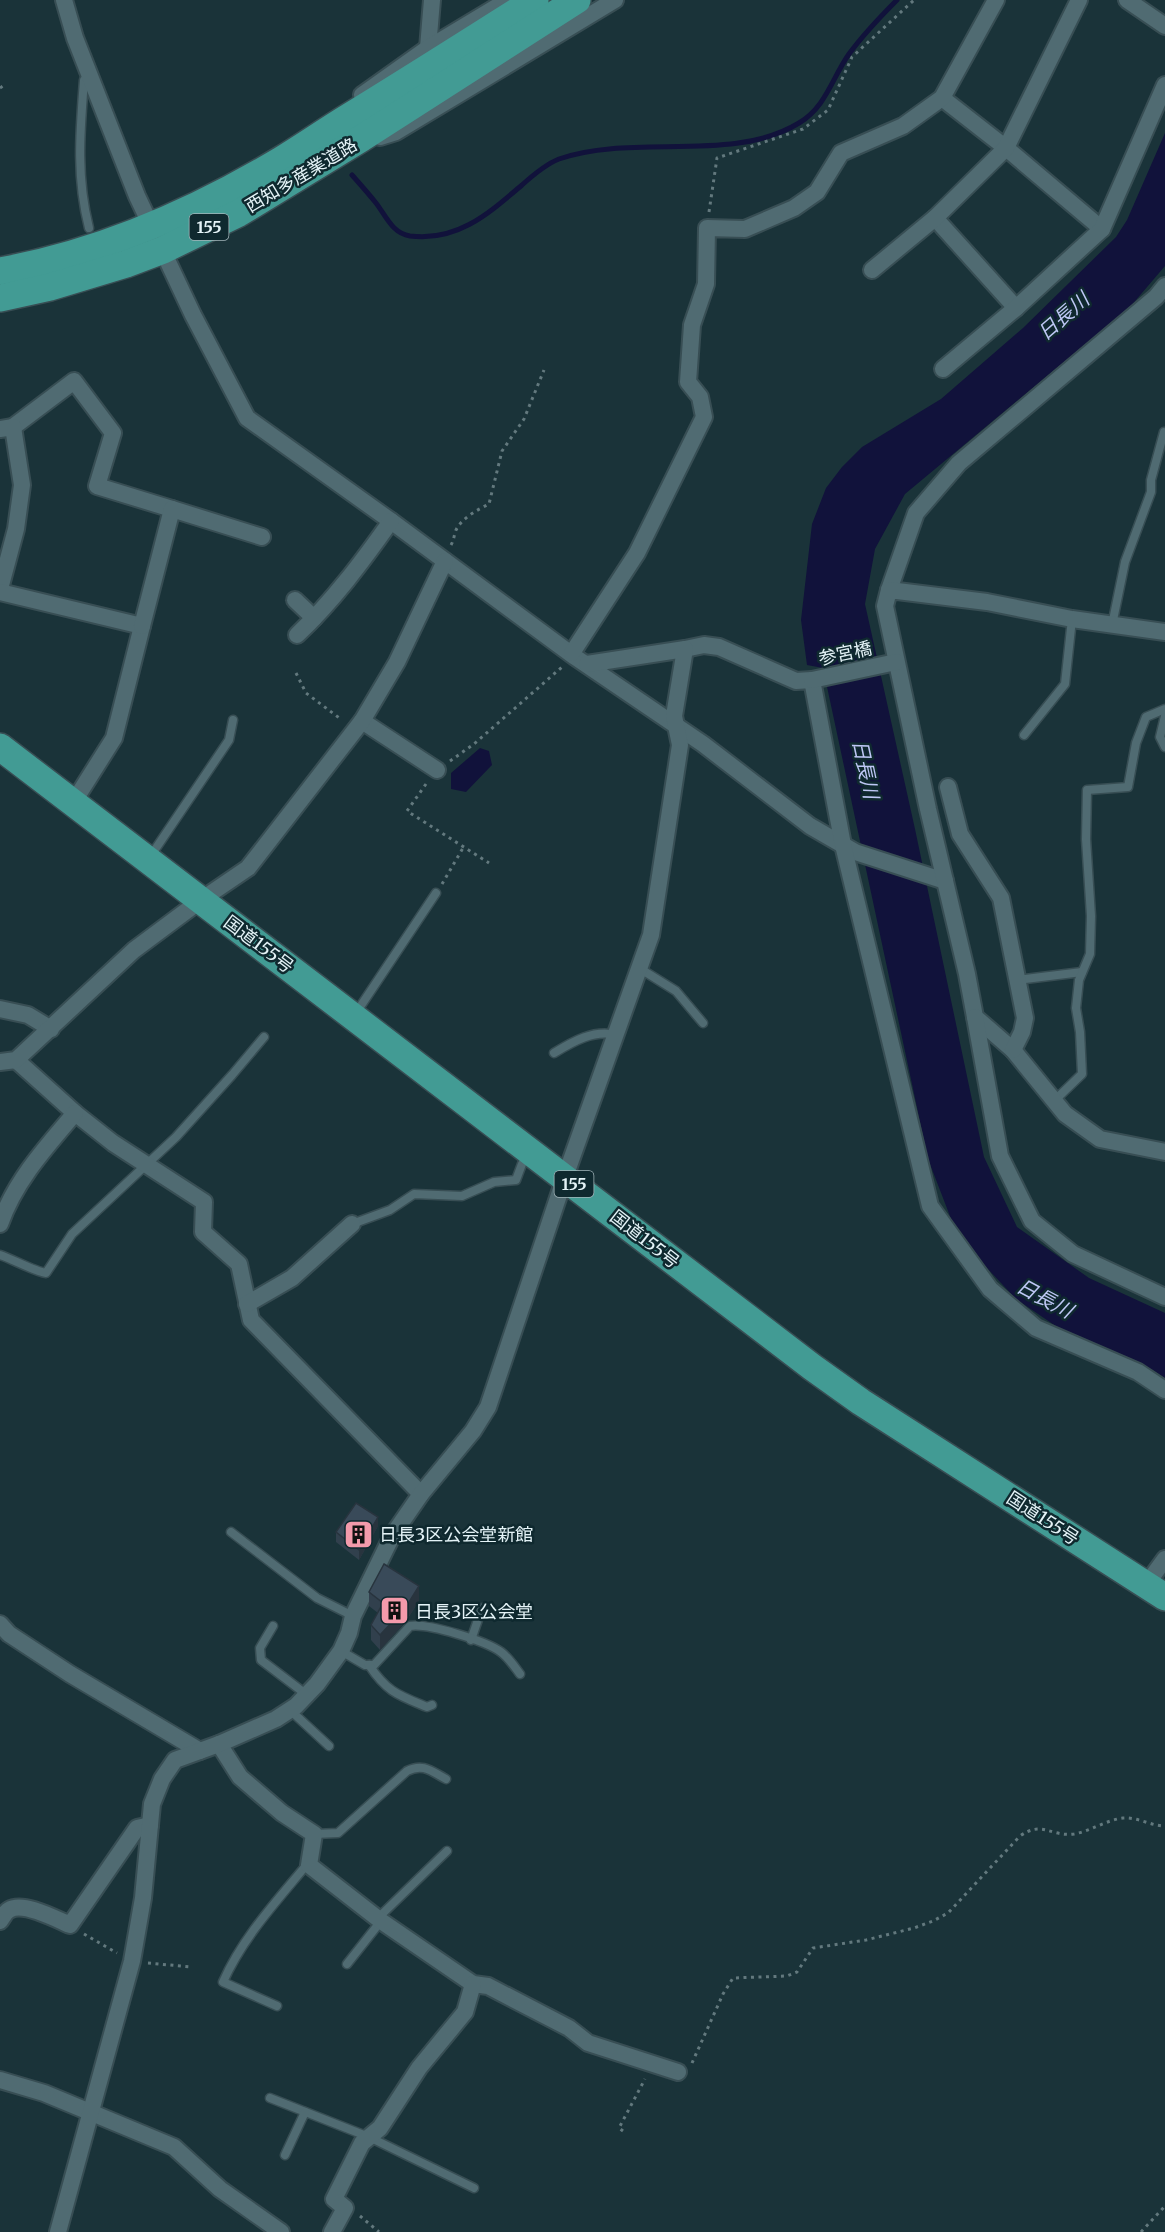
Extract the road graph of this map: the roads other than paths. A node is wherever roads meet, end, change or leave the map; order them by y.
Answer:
1 (63, 0) edge
2 (432, 0) edge
3 (508, 0) edge
4 (534, 0) edge
5 (577, 0) edge
6 (615, 0) edge
7 (996, 0) edge
8 (1079, 0) edge
9 (1127, 0) edge
10 (1165, 26) edge
11 (428, 48) junction
12 (90, 76) junction
13 (1165, 85) edge
14 (942, 98) junction
15 (395, 102) junction
16 (356, 127) junction
17 (1006, 148) junction
18 (935, 218) junction
19 (89, 228) dead end
20 (1102, 229) junction
21 (157, 238) junction
22 (872, 270) dead end
23 (0, 271) edge
24 (1165, 286) edge
25 (0, 298) edge
26 (1016, 308) junction
27 (944, 369) dead end
28 (7, 428) edge
29 (1164, 432) edge
30 (172, 509) junction
31 (391, 520) junction
32 (262, 537) dead end
33 (444, 560) junction
34 (0, 590) edge
35 (890, 590) junction
36 (295, 600) dead end
37 (314, 618) junction
38 (1072, 619) junction
39 (1112, 625) junction
40 (142, 626) junction
41 (1165, 632) edge
42 (297, 635) dead end
43 (685, 649) junction
44 (578, 658) junction
45 (892, 663) junction
46 (812, 680) junction
47 (1165, 711) edge
48 (233, 720) dead end
49 (358, 725) junction
50 (676, 727) junction
51 (1024, 735) dead end
52 (0, 747) edge
53 (1165, 747) edge
54 (437, 770) road end
55 (948, 787) dead end
56 (73, 802) junction
57 (849, 849) junction
58 (148, 860) junction
59 (942, 881) junction
60 (436, 893) road end
61 (201, 900) junction
62 (639, 968) junction
63 (1082, 972) junction
64 (1017, 980) junction
65 (0, 1009) edge
66 (354, 1016) junction
67 (975, 1017) junction
68 (703, 1023) dead end
69 (51, 1029) junction
70 (615, 1035) junction
71 (264, 1037) dead end
72 (1013, 1050) junction
73 (554, 1053) dead end
74 (8, 1061) edge
75 (1054, 1101) junction
76 (75, 1113) junction
77 (531, 1151) junction
78 (1165, 1152) edge
79 (146, 1165) junction
80 (565, 1177) junction
81 (0, 1224) edge
82 (352, 1224) joint
83 (0, 1255) edge
84 (1165, 1297) edge
85 (247, 1304) junction
86 (1165, 1390) edge
87 (421, 1494) junction
88 (231, 1532) dead end
89 (1165, 1559) edge
90 (1156, 1591) edge
91 (482, 1608) dead end
92 (353, 1616) junction
93 (0, 1624) edge
94 (273, 1626) dead end
95 (471, 1640) junction
96 (341, 1651) junction
97 (369, 1665) junction
98 (520, 1674) dead end
99 (307, 1695) junction
100 (432, 1705) dead end
101 (290, 1710) junction
102 (219, 1744) junction
103 (329, 1746) dead end
104 (200, 1751) junction
105 (446, 1779) dead end
106 (150, 1825) junction
107 (314, 1834) junction
108 (447, 1851) dead end
109 (309, 1865) junction
110 (379, 1920) junction
111 (0, 1921) edge
112 (347, 1964) dead end
113 (473, 1984) junction
114 (277, 2006) dead end
115 (678, 2072) road end
116 (0, 2080) edge
117 (270, 2098) dead end
118 (305, 2112) junction
119 (90, 2113) junction
120 (369, 2137) junction
121 (285, 2154) dead end
122 (474, 2188) dead end
123 (58, 2232) edge
124 (281, 2232) edge
125 (332, 2232) edge

1 - 12 street
2 - 11 street
3 - 11 street
4 - 15 highway, 西知多産業道路 / 155
5 - 15 highway, 西知多産業道路 / 155
6 - 16 street
7 - 14 street
8 - 17 street
9 - 10 street
11 - 16 street
12 - 19 lane
12 - 21 street
13 - 20 street
14 - 17 street
14 - 44 street
15 - 16 highway, 西知多産業道路 / 155
16 - 21 highway, 西知多産業道路 / 155
17 - 18 street
17 - 20 street
18 - 22 street
18 - 26 street
20 - 26 street
21 - 23 highway, 西知多産業道路 / 155
21 - 25 highway, 西知多産業道路 / 155
21 - 31 street
24 - 35 street
26 - 27 street
28 - 30 street
28 - 34 street
29 - 39 lane
30 - 32 street
30 - 40 street
31 - 33 street
31 - 37 street
33 - 44 street
33 - 49 street
34 - 40 street
35 - 38 street
35 - 45 street
36 - 37 street
37 - 42 street
38 - 39 street
38 - 51 lane
39 - 41 street
40 - 56 street
43 - 44 street
43 - 46 street
43 - 50 street
44 - 50 street
45 - 46 street, 参宮橋
45 - 59 street
46 - 57 street
47 - 53 lane
47 - 63 lane
48 - 58 lane
49 - 54 street
49 - 61 street
50 - 57 street
50 - 62 street
52 - 56 highway, 国道155号 / 155
55 - 64 street
56 - 58 highway, 国道155号 / 155
57 - 59 street
57 - 86 street
58 - 61 highway, 国道155号 / 155
59 - 67 street
60 - 66 lane
61 - 66 highway, 国道155号 / 155
61 - 69 street
62 - 68 lane
62 - 70 street
63 - 64 lane
63 - 75 lane
64 - 72 street
65 - 69 street
66 - 77 highway, 国道155号 / 155
67 - 72 street
67 - 84 street
69 - 74 street
70 - 73 lane
70 - 80 street
71 - 79 lane
72 - 75 street
74 - 76 street
75 - 78 street
76 - 79 street
76 - 81 street
77 - 80 highway, 国道155号 / 155
77 - 82 lane
79 - 83 lane
79 - 85 street
80 - 87 street
80 - 90 highway, 国道155号 / 155
82 - 85 street
85 - 87 street
87 - 92 street
88 - 92 lane
89 - 90 street
91 - 95 lane
92 - 96 street
93 - 104 street
94 - 99 lane
95 - 97 lane
95 - 98 lane
96 - 97 lane
96 - 99 street
97 - 100 lane
99 - 101 street
101 - 102 street
101 - 103 lane
102 - 104 street
102 - 107 street
104 - 106 street
105 - 107 lane
106 - 111 street
106 - 119 street
107 - 109 street
108 - 110 lane
109 - 110 street
109 - 114 lane
110 - 112 lane
110 - 113 street
113 - 115 street
113 - 120 street
116 - 119 street
117 - 118 lane
118 - 120 lane
118 - 121 lane
119 - 123 street
119 - 124 street
120 - 122 lane
120 - 125 street

